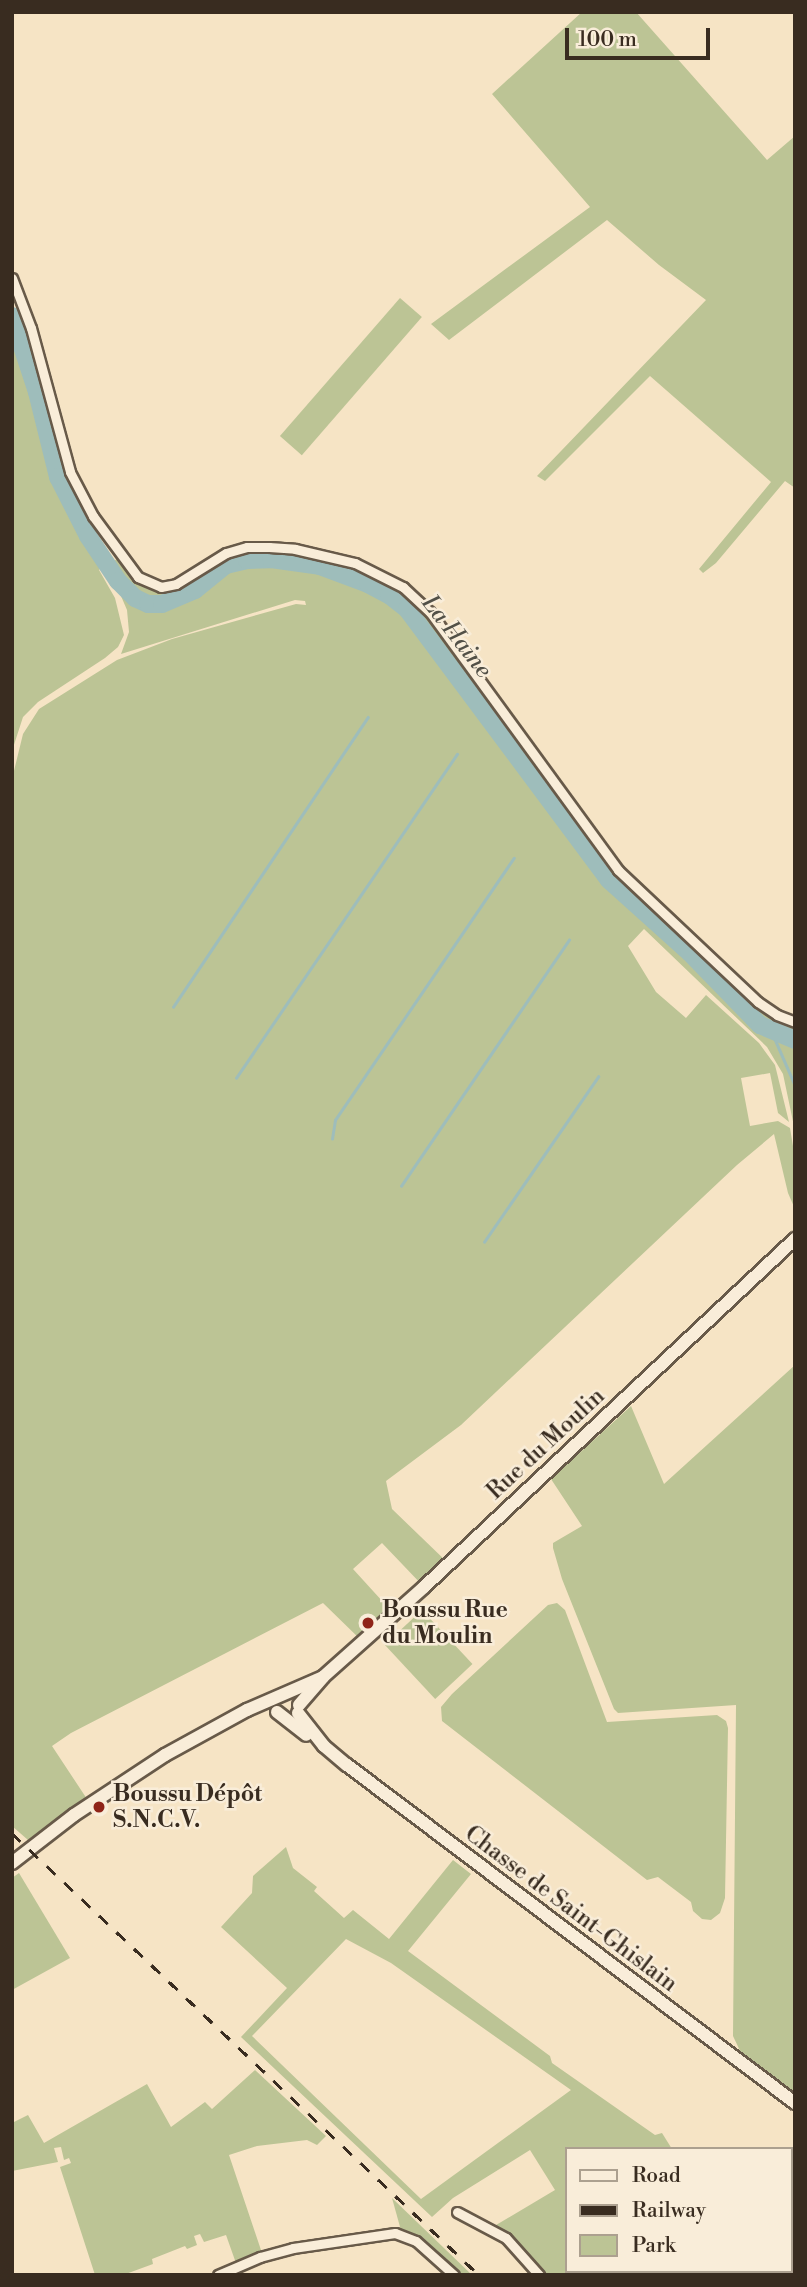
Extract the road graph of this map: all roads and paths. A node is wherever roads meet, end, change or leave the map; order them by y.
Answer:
1 (12, 278) edge
2 (795, 1022) edge
3 (795, 1238) edge
4 (323, 1677) junction
5 (284, 1697) junction
6 (277, 1712) junction
7 (296, 1712) junction
8 (228, 1722) junction
9 (12, 1863) edge
10 (795, 2103) edge
11 (457, 2212) dead end
12 (218, 2275) edge
13 (454, 2275) edge
14 (539, 2275) edge

1 - 2 street
3 - 4 street, Rue du Moulin
4 - 5 street, Rue du Moulin
4 - 7 street, Rue du Moulin
5 - 6 street
5 - 7 street
5 - 8 street, Rue du Moulin
6 - 7 street
6 - 8 street, Rue du Moulin
7 - 10 street, Chasse de Saint-Ghislain
8 - 9 street, Rue du Moulin
11 - 14 street
12 - 13 street

